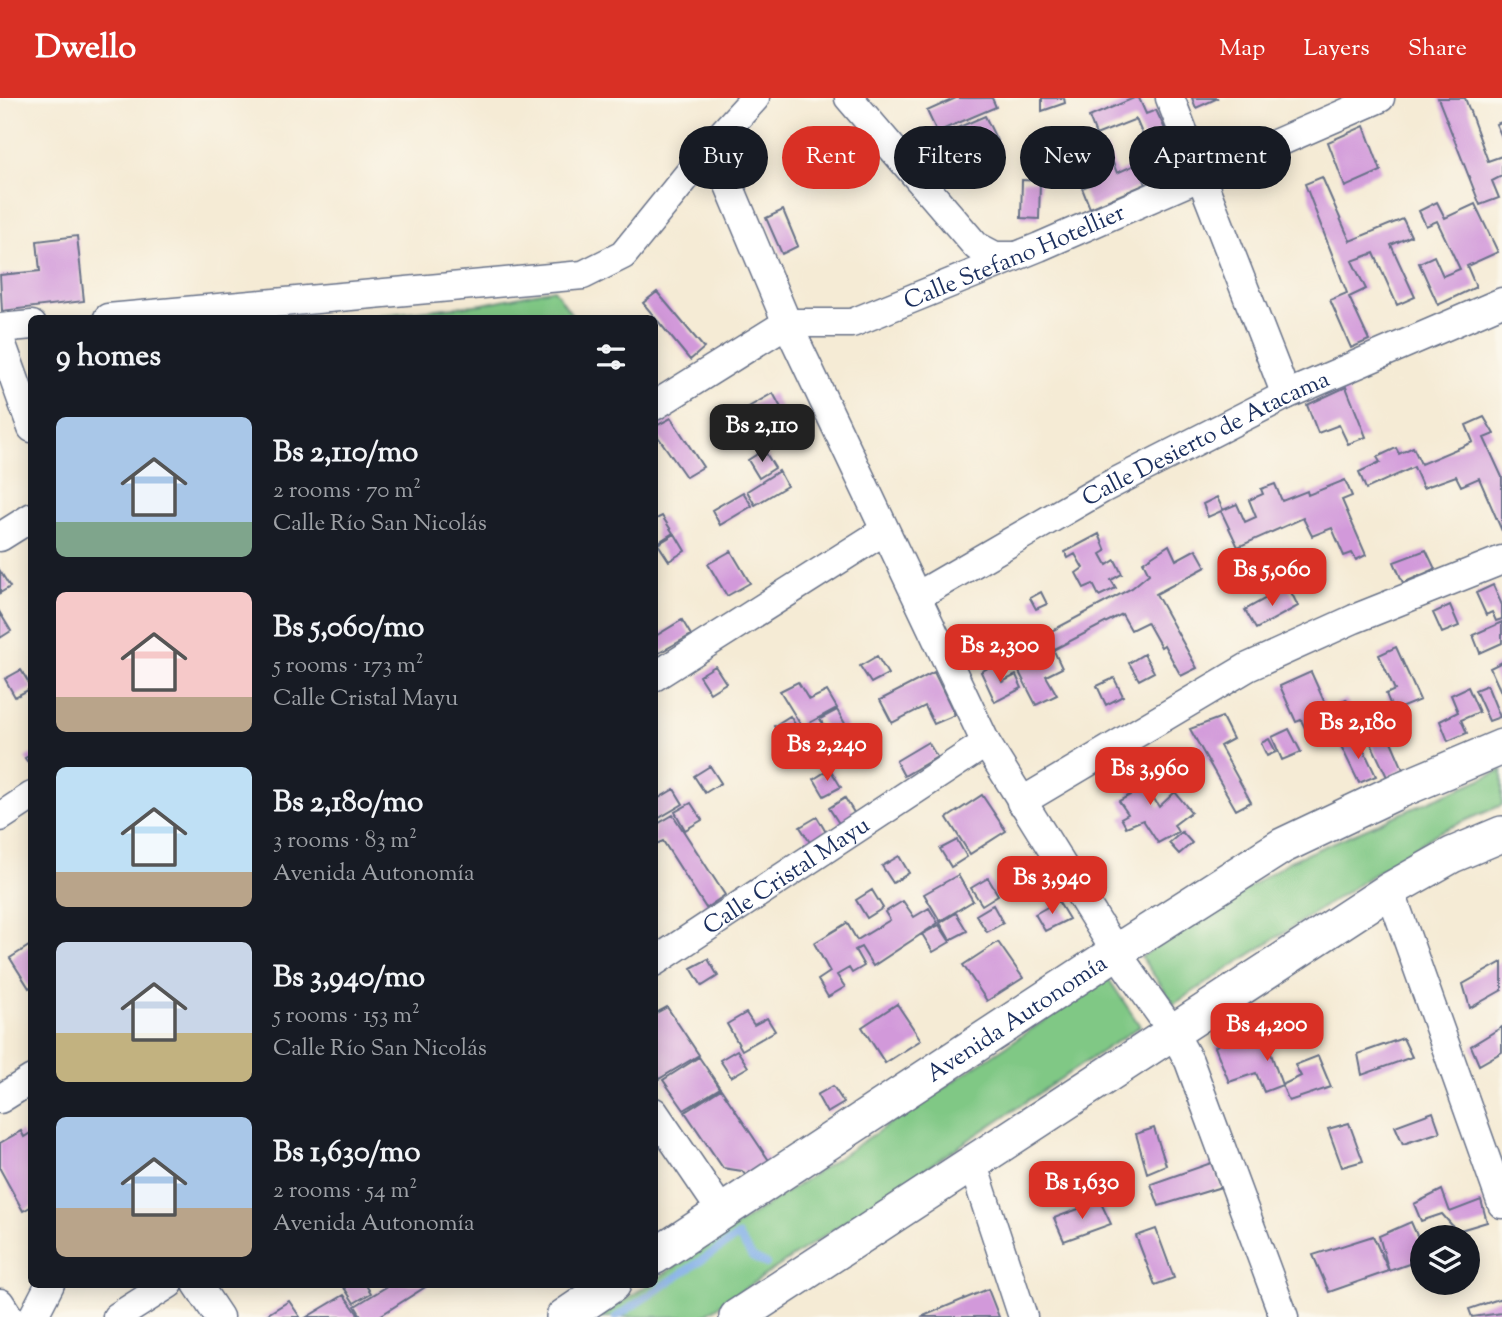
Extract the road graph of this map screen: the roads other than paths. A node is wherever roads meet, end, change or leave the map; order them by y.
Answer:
1 (755, 98) edge
2 (849, 98) edge
3 (1170, 98) edge
4 (1380, 98) edge
5 (729, 126) edge
6 (1181, 126) edge
7 (1291, 137) edge
8 (679, 186) edge
9 (731, 189) edge
10 (1170, 189) edge
11 (1205, 189) edge
12 (1015, 256) junction
13 (1502, 302) edge
14 (141, 315) edge
15 (787, 323) junction
16 (28, 326) edge
17 (0, 328) edge
18 (0, 339) edge
19 (1286, 394) junction
20 (658, 404) edge
21 (28, 417) edge
22 (28, 520) edge
23 (884, 531) junction
24 (0, 537) edge
25 (1502, 560) edge
26 (919, 595) junction
27 (658, 674) edge
28 (986, 743) junction
29 (1502, 747) edge
30 (28, 799) edge
31 (1021, 802) junction
32 (0, 817) edge
33 (1502, 834) edge
34 (1390, 890) junction
35 (1116, 952) junction
36 (658, 959) edge
37 (1173, 1032) junction
38 (28, 1082) edge
39 (0, 1099) edge
40 (658, 1118) edge
41 (971, 1162) junction
42 (1502, 1204) edge
43 (722, 1212) junction
44 (658, 1254) edge
45 (48, 1288) edge
46 (163, 1288) edge
47 (200, 1288) edge
48 (607, 1288) edge
49 (0, 1303) edge
50 (9, 1317) edge
51 (33, 1317) edge
52 (117, 1317) edge
53 (219, 1317) edge
54 (565, 1317) edge
55 (737, 1317) edge
56 (1023, 1317) edge
57 (1284, 1317) edge

1 - 5 street
2 - 12 street
3 - 6 street
4 - 7 street, Calle Stefano Hotellier
8 - 14 street
9 - 15 street
10 - 12 street, Calle Stefano Hotellier
11 - 19 street
12 - 15 street, Calle Stefano Hotellier
13 - 19 street, Calle Desierto de Atacama
15 - 20 street
15 - 23 street
16 - 17 street
18 - 21 street
19 - 26 street, Calle Desierto de Atacama
22 - 24 street
23 - 26 street
23 - 27 street
25 - 31 street
26 - 28 street
28 - 31 street
28 - 36 street, Calle Cristal Mayu
29 - 35 street, Avenida Autonomía
30 - 32 street
31 - 35 street
33 - 34 street
34 - 37 street
34 - 42 street
35 - 37 street
35 - 43 street, Avenida Autonomía
37 - 41 street
37 - 57 street
38 - 39 street
40 - 43 street
41 - 55 street
41 - 56 street
43 - 44 street, Avenida Autonomía
45 - 51 street
46 - 52 street
47 - 53 street
48 - 54 street
49 - 50 street

